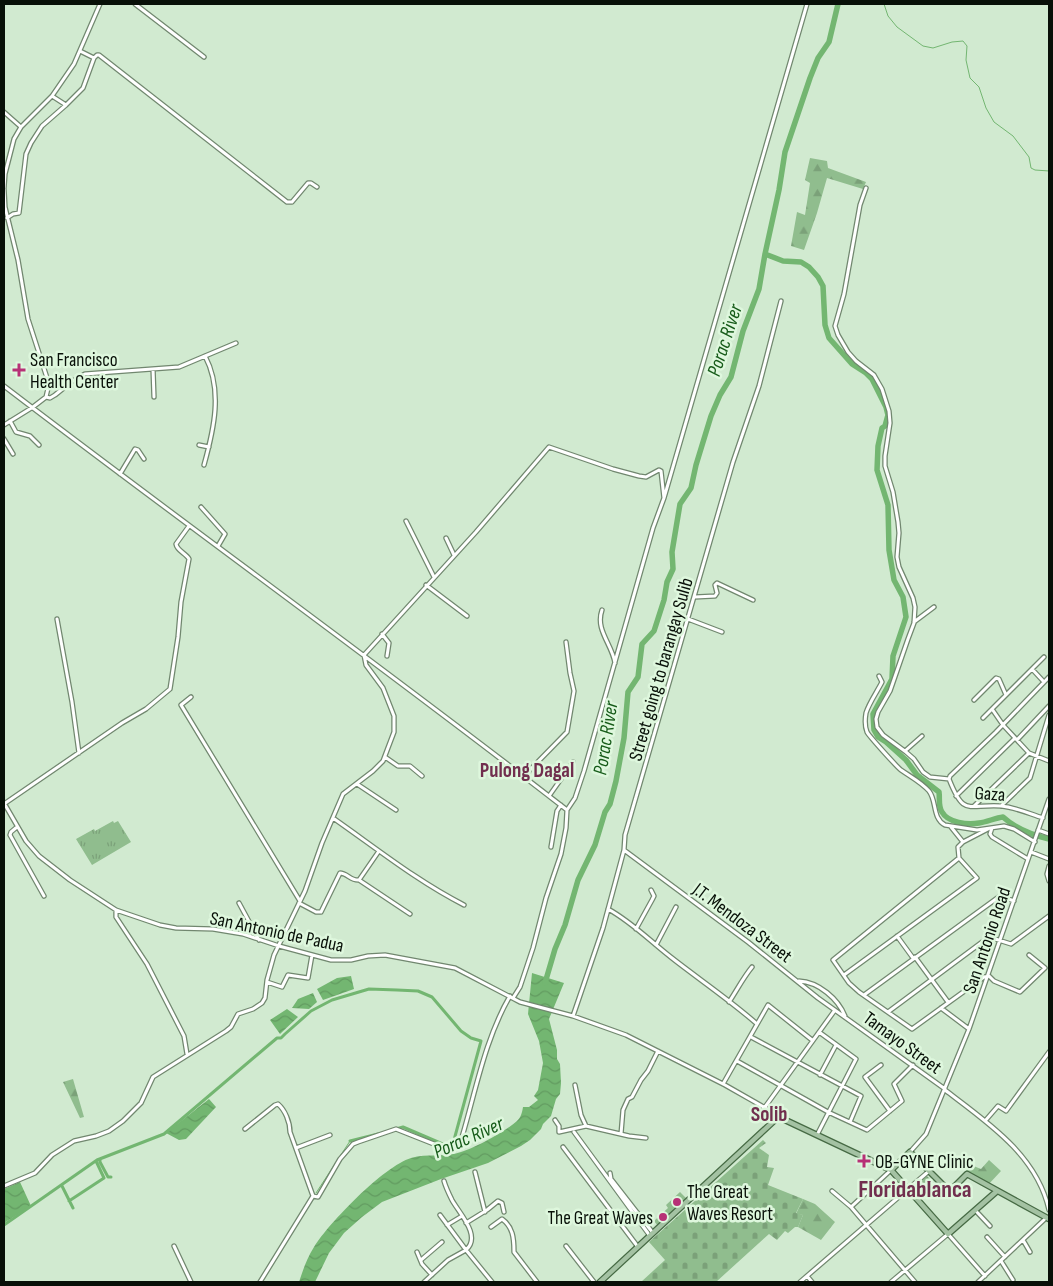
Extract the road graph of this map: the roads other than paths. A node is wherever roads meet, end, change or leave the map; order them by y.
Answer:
1 (100, 4) edge
2 (134, 4) edge
3 (807, 4) edge
4 (80, 51) junction
5 (204, 57) dead end
6 (94, 58) junction
7 (52, 96) junction
8 (66, 105) junction
9 (4, 112) edge
10 (21, 127) junction
11 (317, 187) dead end
12 (4, 188) edge
13 (866, 188) dead end
14 (7, 218) junction
15 (781, 301) dead end
16 (236, 343) dead end
17 (205, 356) junction
18 (152, 369) junction
19 (4, 386) edge
20 (46, 397) junction
21 (154, 397) dead end
22 (33, 407) junction
23 (10, 421) junction
24 (4, 425) edge
25 (4, 439) edge
26 (199, 445) dead end
27 (39, 446) dead end
28 (209, 447) junction
29 (13, 454) dead end
30 (144, 459) dead end
31 (204, 465) dead end
32 (120, 474) junction
33 (664, 498) junction
34 (201, 506) dead end
35 (406, 521) dead end
36 (189, 526) junction
37 (446, 538) dead end
38 (218, 546) junction
39 (454, 555) junction
40 (434, 577) junction
41 (426, 585) junction
42 (695, 597) junction
43 (753, 600) dead end
44 (934, 607) dead end
45 (602, 610) dead end
46 (467, 616) dead end
47 (58, 618) dead end
48 (688, 619) junction
49 (914, 623) junction
50 (722, 632) dead end
51 (382, 634) junction
52 (566, 642) dead end
53 (364, 655) junction
54 (387, 656) dead end
55 (1044, 657) dead end
56 (615, 663) junction
57 (1032, 669) junction
58 (879, 676) dead end
59 (1049, 676) edge
60 (1044, 682) junction
61 (1006, 695) junction
62 (191, 697) dead end
63 (974, 700) dead end
64 (1049, 706) edge
65 (992, 709) junction
66 (1049, 715) edge
67 (983, 718) dead end
68 (1003, 725) junction
69 (922, 736) dead end
70 (1016, 739) junction
71 (905, 751) junction
72 (79, 753) junction
73 (1029, 753) junction
74 (385, 757) junction
75 (1036, 757) junction
76 (1049, 761) edge
77 (573, 762) dead end
78 (422, 776) dead end
79 (524, 776) junction
80 (949, 779) junction
81 (357, 784) junction
82 (549, 796) junction
83 (956, 796) junction
84 (1049, 799) edge
85 (4, 804) edge
86 (1048, 804) edge
87 (561, 805) junction
88 (1001, 806) junction
89 (974, 807) junction
90 (396, 810) dead end
91 (567, 810) junction
92 (333, 818) junction
93 (1043, 818) junction
94 (950, 826) junction
95 (17, 827) junction
96 (990, 828) junction
97 (1038, 832) junction
98 (1049, 834) edge
99 (1035, 841) junction
100 (963, 842) junction
101 (551, 847) dead end
102 (379, 850) junction
103 (624, 850) junction
104 (1031, 852) junction
105 (960, 858) junction
106 (1049, 858) edge
107 (1028, 859) junction
108 (1049, 866) edge
109 (359, 880) junction
110 (1049, 881) edge
111 (651, 890) dead end
112 (44, 896) dead end
113 (1014, 901) junction
114 (300, 902) junction
115 (239, 903) dead end
116 (464, 905) dead end
117 (676, 907) dead end
118 (608, 909) junction
119 (116, 910) junction
120 (410, 914) dead end
121 (1049, 916) edge
122 (636, 929) junction
123 (897, 936) junction
124 (1001, 939) junction
125 (259, 940) junction
126 (656, 945) junction
127 (278, 946) junction
128 (312, 955) junction
129 (1029, 955) dead end
130 (914, 958) junction
131 (752, 967) dead end
132 (844, 975) junction
133 (989, 976) junction
134 (931, 980) junction
135 (798, 981) junction
136 (267, 982) junction
137 (864, 994) junction
138 (512, 997) junction
139 (729, 1002) junction
140 (948, 1002) junction
141 (941, 1008) junction
142 (835, 1010) junction
143 (887, 1012) junction
144 (573, 1016) junction
145 (845, 1017) junction
146 (757, 1024) junction
147 (969, 1029) junction
148 (819, 1032) junction
149 (751, 1037) junction
150 (812, 1040) junction
151 (836, 1045) junction
152 (658, 1051) junction
153 (1049, 1052) edge
154 (187, 1054) junction
155 (737, 1061) junction
156 (797, 1063) junction
157 (881, 1065) dead end
158 (913, 1066) junction
159 (820, 1075) junction
160 (723, 1084) junction
161 (575, 1085) dead end
162 (780, 1086) junction
163 (842, 1087) junction
164 (945, 1089) junction
165 (765, 1107) junction
166 (890, 1111) junction
167 (828, 1112) junction
168 (783, 1119) junction
169 (555, 1120) dead end
170 (985, 1121) junction
171 (850, 1122) junction
172 (586, 1126) junction
173 (245, 1129) dead end
174 (574, 1132) dead end
175 (621, 1134) junction
176 (330, 1135) dead end
177 (817, 1135) junction
178 (646, 1138) dead end
179 (563, 1146) dead end
180 (296, 1148) junction
181 (910, 1152) junction
182 (891, 1170) junction
183 (929, 1171) junction
184 (475, 1172) dead end
185 (610, 1173) dead end
186 (444, 1181) dead end
187 (4, 1186) edge
188 (909, 1189) junction
189 (832, 1191) dead end
190 (997, 1191) junction
191 (313, 1196) junction
192 (851, 1207) junction
193 (975, 1210) junction
194 (1049, 1210) edge
195 (485, 1212) junction
196 (504, 1212) dead end
197 (440, 1215) dead end
198 (462, 1216) junction
199 (1048, 1219) edge
200 (466, 1223) junction
201 (447, 1225) junction
202 (866, 1226) junction
203 (990, 1226) dead end
204 (491, 1227) dead end
205 (948, 1234) junction
206 (652, 1235) junction
207 (987, 1237) dead end
208 (1023, 1240) junction
209 (442, 1242) dead end
210 (174, 1246) dead end
211 (566, 1246) dead end
212 (638, 1247) junction
213 (466, 1250) junction
214 (417, 1252) dead end
215 (1030, 1252) dead end
216 (1006, 1257) junction
217 (421, 1260) junction
218 (1001, 1261) junction
219 (904, 1271) junction
220 (432, 1275) junction
221 (807, 1276) junction
222 (985, 1276) junction
223 (1013, 1280) dead end
224 (191, 1282) edge
225 (260, 1282) edge
226 (424, 1282) edge
227 (492, 1282) edge
228 (537, 1282) edge
229 (594, 1282) edge
230 (600, 1282) edge
231 (800, 1282) edge
232 (812, 1282) edge
233 (891, 1282) edge
234 (915, 1282) edge
235 (978, 1282) edge

1 - 4 street
2 - 5 street
3 - 33 street
4 - 6 street
4 - 7 street
6 - 8 street
6 - 11 street
7 - 8 street
7 - 10 street
8 - 14 street
9 - 10 street
10 - 12 street
12 - 14 street
13 - 49 street
14 - 20 street
15 - 42 street, Street going to barangay Sulib
16 - 17 street
17 - 18 street
17 - 28 street
18 - 20 street
18 - 21 street
19 - 22 street
20 - 22 street
22 - 23 street
22 - 32 street
23 - 24 street
23 - 27 street
25 - 29 street
26 - 28 street
28 - 31 street
30 - 32 street
32 - 36 street
33 - 39 street
33 - 56 street
34 - 38 street
35 - 40 street
36 - 38 street
36 - 72 street
37 - 39 street
38 - 53 street
39 - 40 street
40 - 41 street
41 - 46 street
41 - 51 street
42 - 43 street
42 - 48 street, Street going to barangay Sulib
44 - 49 street
45 - 56 street
47 - 72 street
48 - 50 street
48 - 103 street, Street going to barangay Sulib
49 - 71 street
51 - 53 street
51 - 54 street
52 - 79 street
53 - 74 street
53 - 79 street
55 - 57 street
56 - 91 street
57 - 60 street
57 - 61 street
58 - 94 street
59 - 60 street
60 - 68 street
61 - 63 street
61 - 65 street
62 - 114 street
64 - 70 street
65 - 67 street
65 - 68 street
66 - 75 street
68 - 70 street
68 - 80 street
69 - 71 street
70 - 73 street
70 - 83 street
71 - 80 street
72 - 85 street
73 - 75 street
73 - 89 street
74 - 78 street
74 - 81 street
75 - 76 street
75 - 88 street
77 - 82 street
79 - 82 street
80 - 83 street, Gaza
81 - 90 street
81 - 92 street
82 - 87 street
83 - 89 street, Gaza
84 - 86 street, San Antonio Road
85 - 95 street, San Antonio de Padua
86 - 93 street, San Antonio Road
87 - 91 street
87 - 101 street
88 - 89 street, Gaza
88 - 93 street, Gaza
91 - 138 street
92 - 102 street
92 - 114 street
93 - 97 street, San Antonio Road
94 - 96 street
94 - 100 street
95 - 112 street
95 - 119 street, San Antonio de Padua
96 - 99 street
96 - 100 street
96 - 107 street
97 - 98 street
97 - 99 street, San Antonio Road
99 - 104 street, San Antonio Road
100 - 105 street
102 - 109 street
102 - 116 street
103 - 118 street, Street going to barangay Sulib
103 - 135 street, J.T. Mendoza Street
104 - 106 street
104 - 107 street, San Antonio Road
105 - 123 street
105 - 132 street
107 - 113 street, San Antonio Road
108 - 110 street
109 - 114 street
109 - 120 street
111 - 122 street
113 - 124 street, San Antonio Road
113 - 130 street
114 - 127 street
115 - 125 street
117 - 126 street
118 - 122 street
118 - 144 street, Street going to barangay Sulib
119 - 125 street, San Antonio de Padua
119 - 154 street
121 - 124 street
122 - 126 street
123 - 130 street
123 - 132 street
124 - 133 street, San Antonio Road
124 - 134 street
125 - 127 street, San Antonio de Padua
126 - 139 street
127 - 128 street, San Antonio de Padua
127 - 136 street
128 - 136 street
128 - 138 street, San Antonio de Padua
129 - 133 street
130 - 134 street
130 - 137 street
131 - 139 street
132 - 137 street
133 - 140 street
133 - 147 street, San Antonio Road
134 - 140 street
134 - 143 street
135 - 142 street, J.T. Mendoza Street
135 - 145 street
136 - 154 street
137 - 143 street
138 - 144 street, San Antonio de Padua
138 - 191 street
139 - 146 street
140 - 141 street
141 - 143 street
141 - 147 street
142 - 145 street, J.T. Mendoza Street
142 - 148 street
144 - 152 street, San Antonio de Padua
145 - 158 street, Tamayo Street
146 - 149 street
146 - 150 street
147 - 164 street, San Antonio Road
148 - 150 street
148 - 151 street
149 - 155 street
149 - 156 street
150 - 156 street
151 - 159 street
151 - 163 street
152 - 160 street, San Antonio de Padua
152 - 175 street
153 - 170 street
154 - 187 street
155 - 160 street
155 - 162 street
156 - 159 street
156 - 162 street
157 - 166 street
158 - 164 street, Tamayo Street
158 - 166 street
159 - 163 street
160 - 165 street, San Antonio de Padua
161 - 172 street
162 - 165 street
162 - 167 street
163 - 167 street
163 - 171 street
164 - 170 street, Tamayo Street
164 - 181 street, San Antonio Road
165 - 168 street, San Antonio de Padua
166 - 171 street
167 - 171 street
167 - 177 street
168 - 177 main road
168 - 206 main road
169 - 172 street
170 - 194 street, Tamayo Street
172 - 175 street
173 - 180 street
174 - 206 street
175 - 178 street
176 - 180 street
177 - 182 main road
179 - 212 street
180 - 191 street
181 - 182 main road
181 - 183 main road
182 - 188 main road
182 - 192 street
183 - 188 street
183 - 190 main road
184 - 195 street
185 - 206 street
186 - 198 street
188 - 202 street
188 - 205 main road
189 - 192 street
190 - 193 main road
190 - 199 main road
191 - 225 street
192 - 202 street
193 - 203 street
193 - 205 main road
195 - 196 street
195 - 200 street
197 - 201 street
198 - 200 street
198 - 201 street
199 - 208 street
200 - 213 street
201 - 213 street
202 - 219 street
202 - 221 street
204 - 228 street
205 - 219 street
205 - 222 street
206 - 212 main road
207 - 216 street
208 - 215 street
208 - 216 street
209 - 217 street
210 - 224 street
211 - 229 street
212 - 230 main road
213 - 220 street
213 - 227 street
214 - 217 street
216 - 218 street
217 - 220 street
218 - 222 street
218 - 223 street
219 - 233 street
219 - 234 street
220 - 226 street
221 - 231 street
221 - 232 street
222 - 235 street

